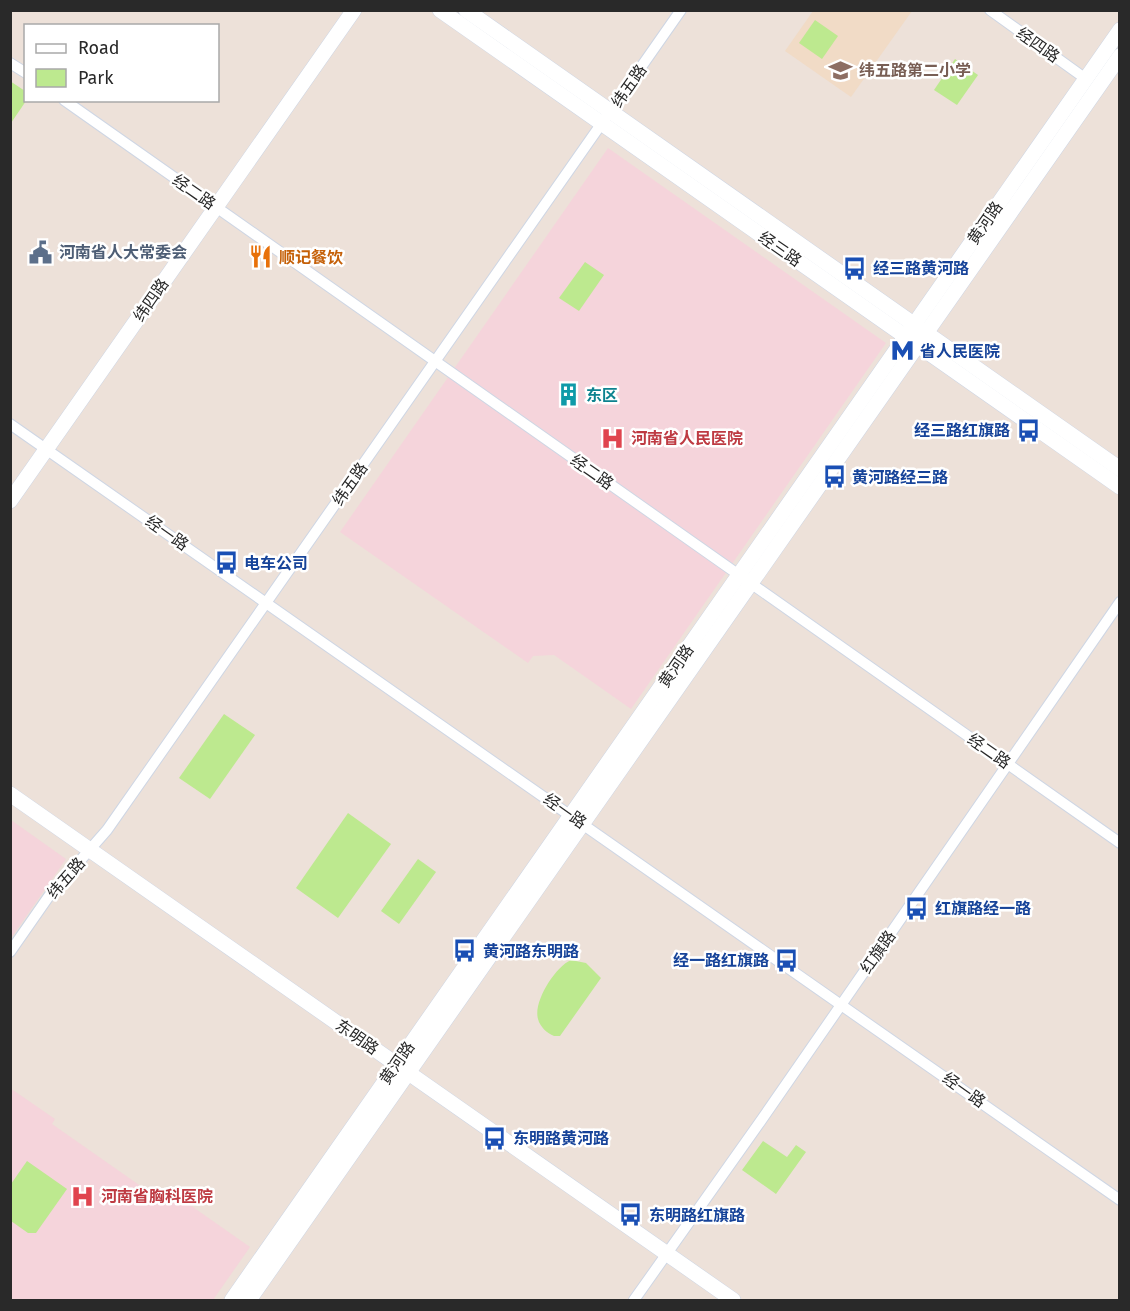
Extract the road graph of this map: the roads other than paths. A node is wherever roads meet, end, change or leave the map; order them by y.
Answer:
1 (354, 10) edge
2 (440, 10) edge
3 (466, 10) edge
4 (681, 10) edge
5 (990, 10) edge
6 (1119, 30) edge
7 (1119, 56) edge
8 (10, 63) edge
9 (24, 72) edge
10 (1086, 79) junction
11 (67, 102) edge
12 (607, 118) junction
13 (216, 208) junction
14 (916, 335) junction
15 (435, 362) junction
16 (10, 424) edge
17 (47, 449) junction
18 (1119, 469) edge
19 (1119, 487) edge
20 (10, 501) edge
21 (745, 580) junction
22 (1119, 602) edge
23 (266, 603) junction
24 (1008, 764) junction
25 (10, 794) edge
26 (577, 820) junction
27 (1119, 843) edge
28 (90, 850) junction
29 (10, 952) edge
30 (842, 1005) junction
31 (403, 1069) junction
32 (1119, 1200) edge
33 (667, 1254) junction
34 (232, 1300) edge
35 (249, 1300) edge
36 (634, 1300) edge
37 (733, 1300) edge

1 - 13 main road, 纬四路
2 - 12 main road, 经三路
3 - 12 main road, 经三路
4 - 12 street, 纬五路
5 - 10 street, 经四路
6 - 10 main road, 黄河路
7 - 14 main road, 黄河路
8 - 9 street
10 - 14 main road, 黄河路
11 - 13 street, 经二路
12 - 14 main road, 经三路
12 - 15 street, 纬五路
13 - 15 street, 经二路
13 - 17 main road, 纬四路
14 - 18 main road, 经三路
14 - 19 main road, 经三路
14 - 21 main road, 黄河路
15 - 21 street, 经二路
15 - 23 street, 纬五路
16 - 17 street, 经一路
17 - 20 main road, 纬四路
17 - 23 street, 经一路
21 - 24 street, 经二路
21 - 26 main road, 黄河路
22 - 24 street, 红旗路
23 - 26 street, 经一路
23 - 28 street, 纬五路
24 - 27 street, 经二路
24 - 30 street, 红旗路
25 - 28 main road, 东明路
26 - 30 street, 经一路
26 - 31 main road, 黄河路
28 - 29 street, 纬五路
28 - 31 main road, 东明路
30 - 32 street, 经一路
30 - 33 street, 红旗路
31 - 33 main road, 东明路
31 - 34 main road, 黄河路
31 - 35 main road, 黄河路
33 - 36 street, 红旗路
33 - 37 main road, 东明路

